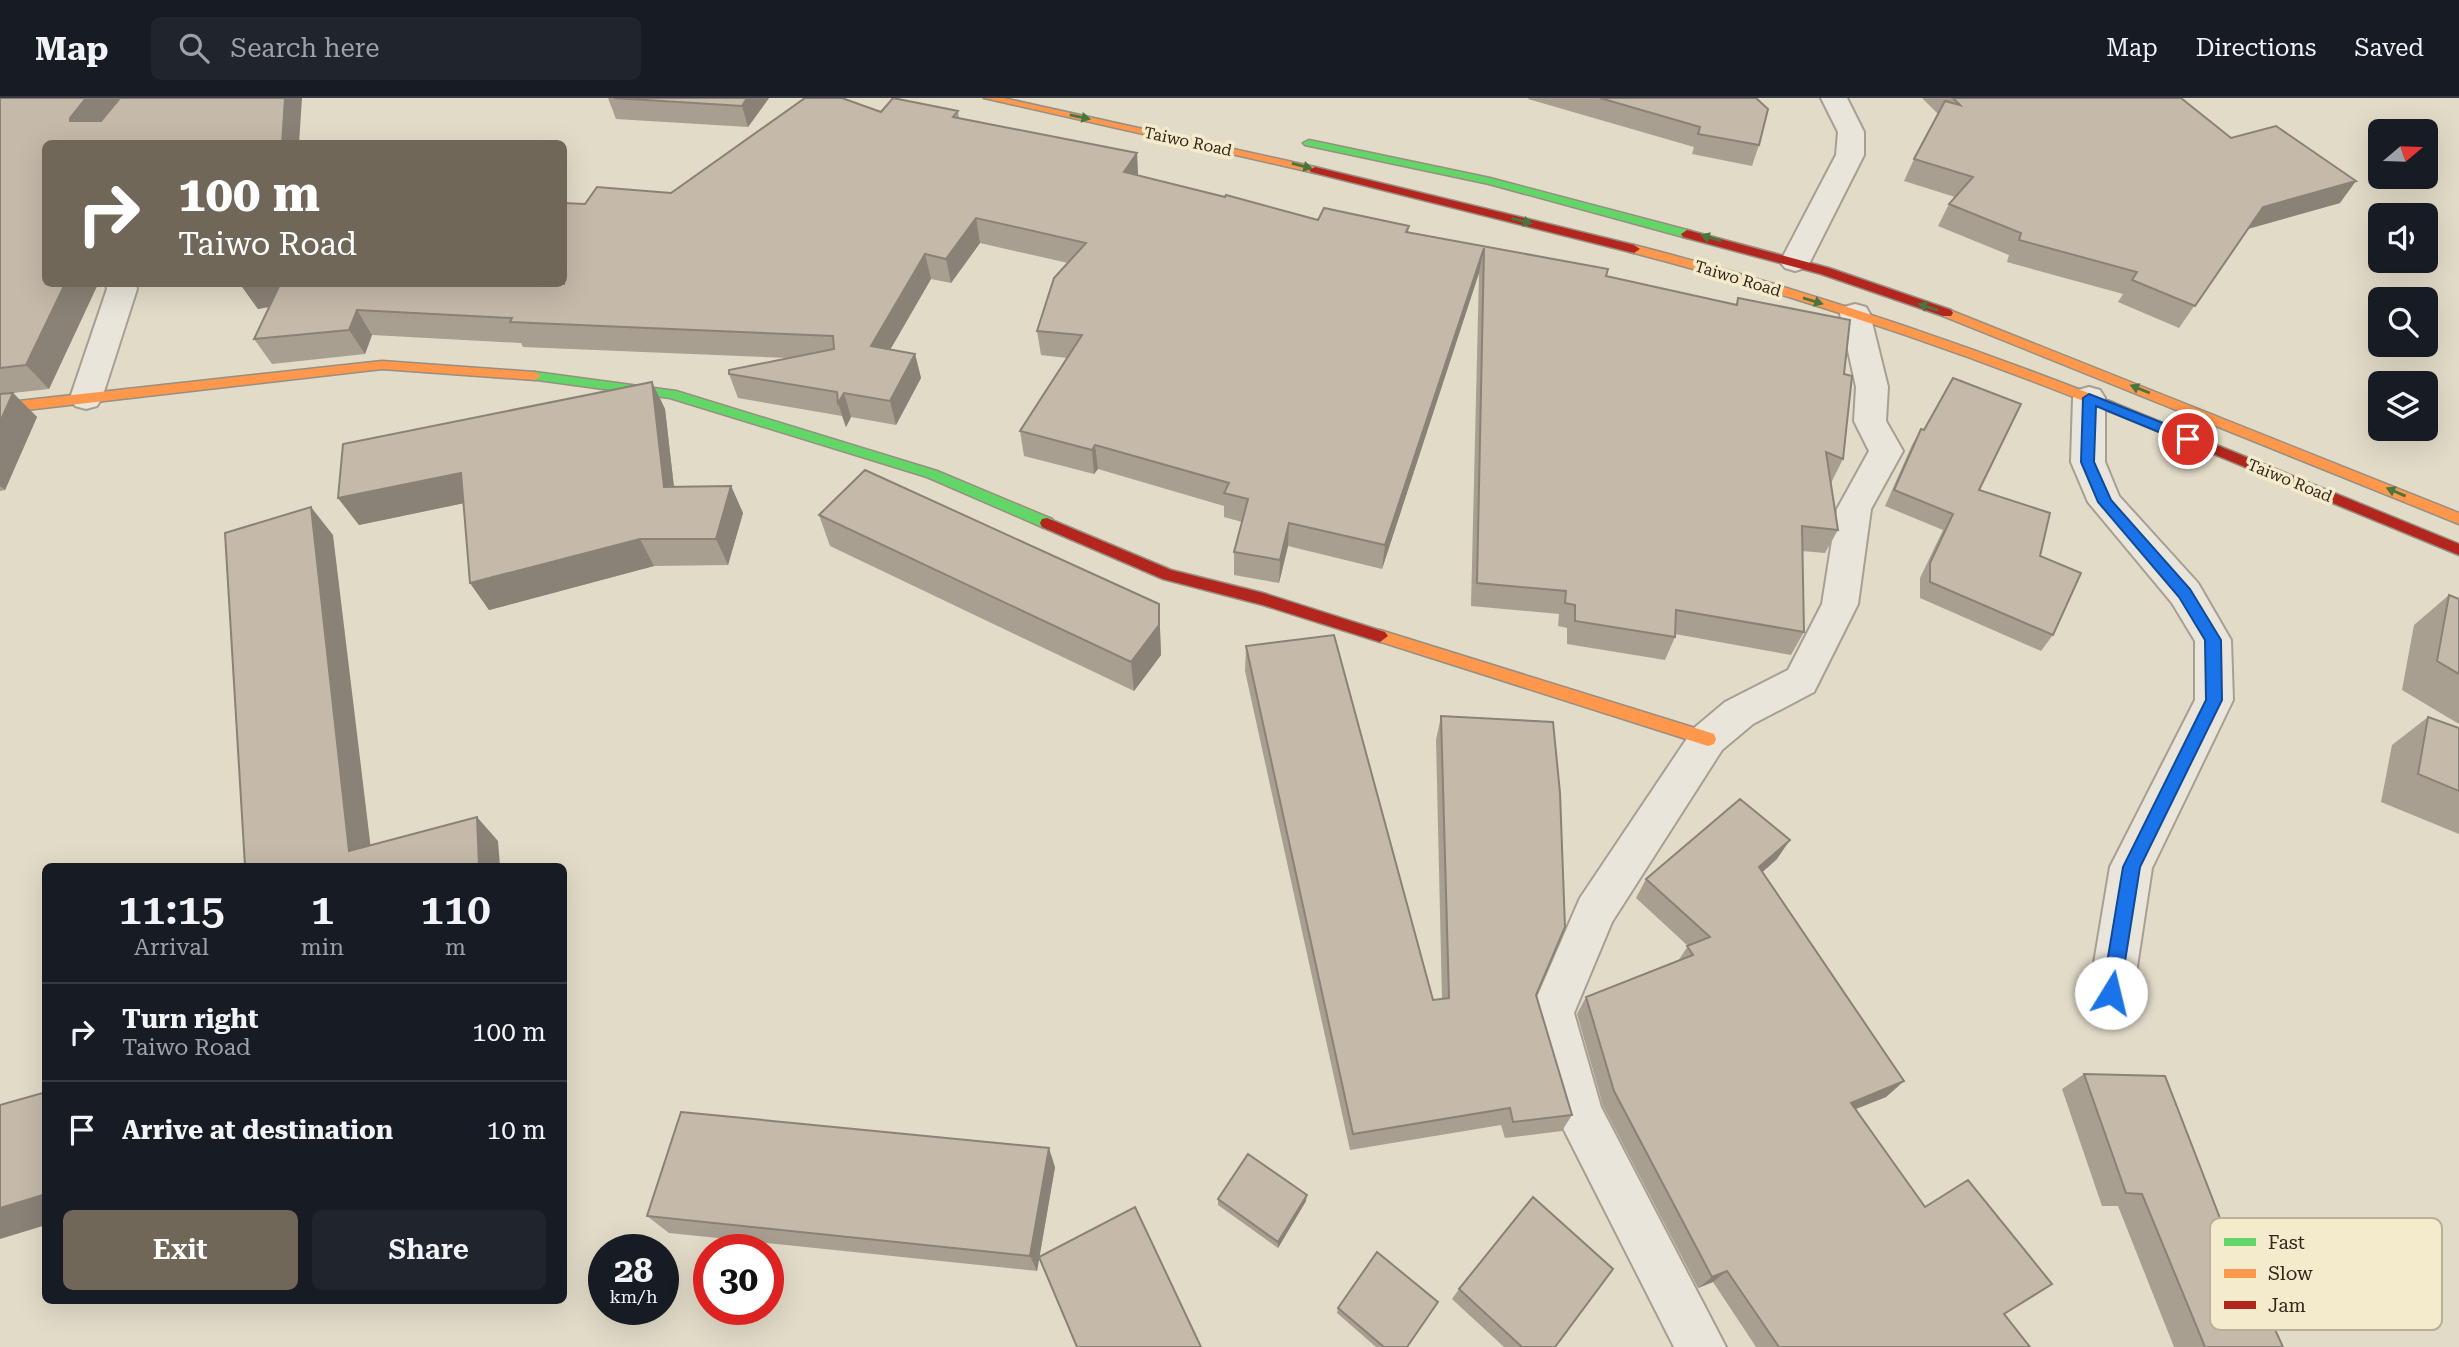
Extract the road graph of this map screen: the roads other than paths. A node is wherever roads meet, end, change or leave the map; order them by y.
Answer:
1 (989, 98) edge
2 (1834, 98) edge
3 (1297, 140) dead end
4 (1795, 262) junction
5 (122, 287) edge
6 (1855, 314) junction
7 (86, 398) junction
8 (2089, 398) junction
9 (0, 408) edge
10 (2459, 519) edge
11 (2459, 550) edge
12 (1708, 739) junction
13 (2111, 993) dead end
14 (1701, 1347) edge

1 -> 6 main road, Taiwo Road
2 - 4 street
4 -> 3 main road, Taiwo Road
10 -> 4 main road, Taiwo Road
5 - 7 street
6 - 8 main road, Taiwo Road
6 - 12 street
7 - 9 main road
7 - 12 main road
8 - 11 main road, Taiwo Road
8 - 13 street
12 - 14 street

